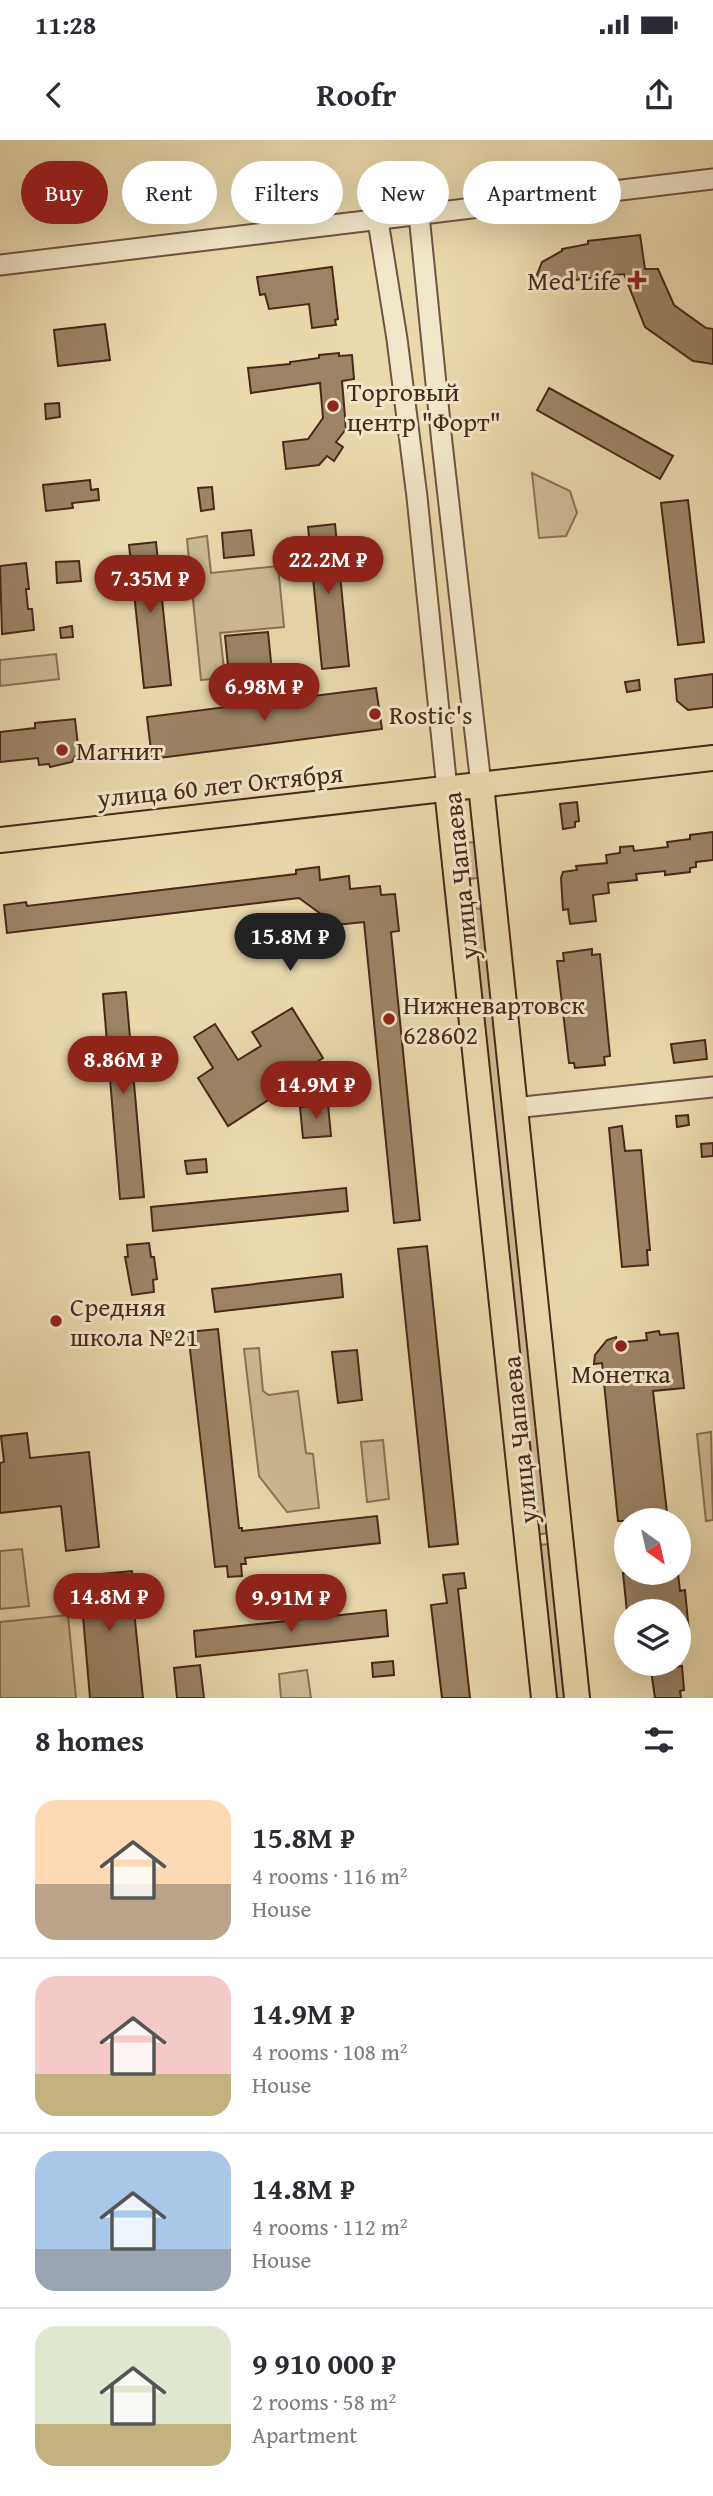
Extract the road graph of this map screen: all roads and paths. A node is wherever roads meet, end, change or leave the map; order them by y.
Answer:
1 (713, 179) edge
2 (449, 211) edge
3 (357, 223) edge
4 (378, 224) edge
5 (420, 224) edge
6 (0, 265) edge
7 (448, 493) junction
8 (417, 496) junction
9 (713, 758) edge
10 (481, 785) junction
11 (447, 789) junction
12 (0, 840) edge
13 (494, 908) junction
14 (460, 911) junction
15 (713, 1087) edge
16 (514, 1108) junction
17 (544, 1698) edge
18 (577, 1698) edge

1 - 2 street
3 - 6 street
4 - 8 street, улица Чапаева
5 - 7 street, улица Чапаева
7 - 8 street
7 - 10 street, улица Чапаева
8 - 11 street, улица Чапаева
9 - 10 main road
10 - 11 main road, улица 60 лет Октября
10 - 13 main road, улица Чапаева
11 - 12 main road, улица 60 лет Октября
11 - 14 main road, улица Чапаева
13 - 14 main road
13 - 16 main road, улица Чапаева
14 - 17 main road, улица Чапаева
15 - 16 street
16 - 18 main road, улица Чапаева

